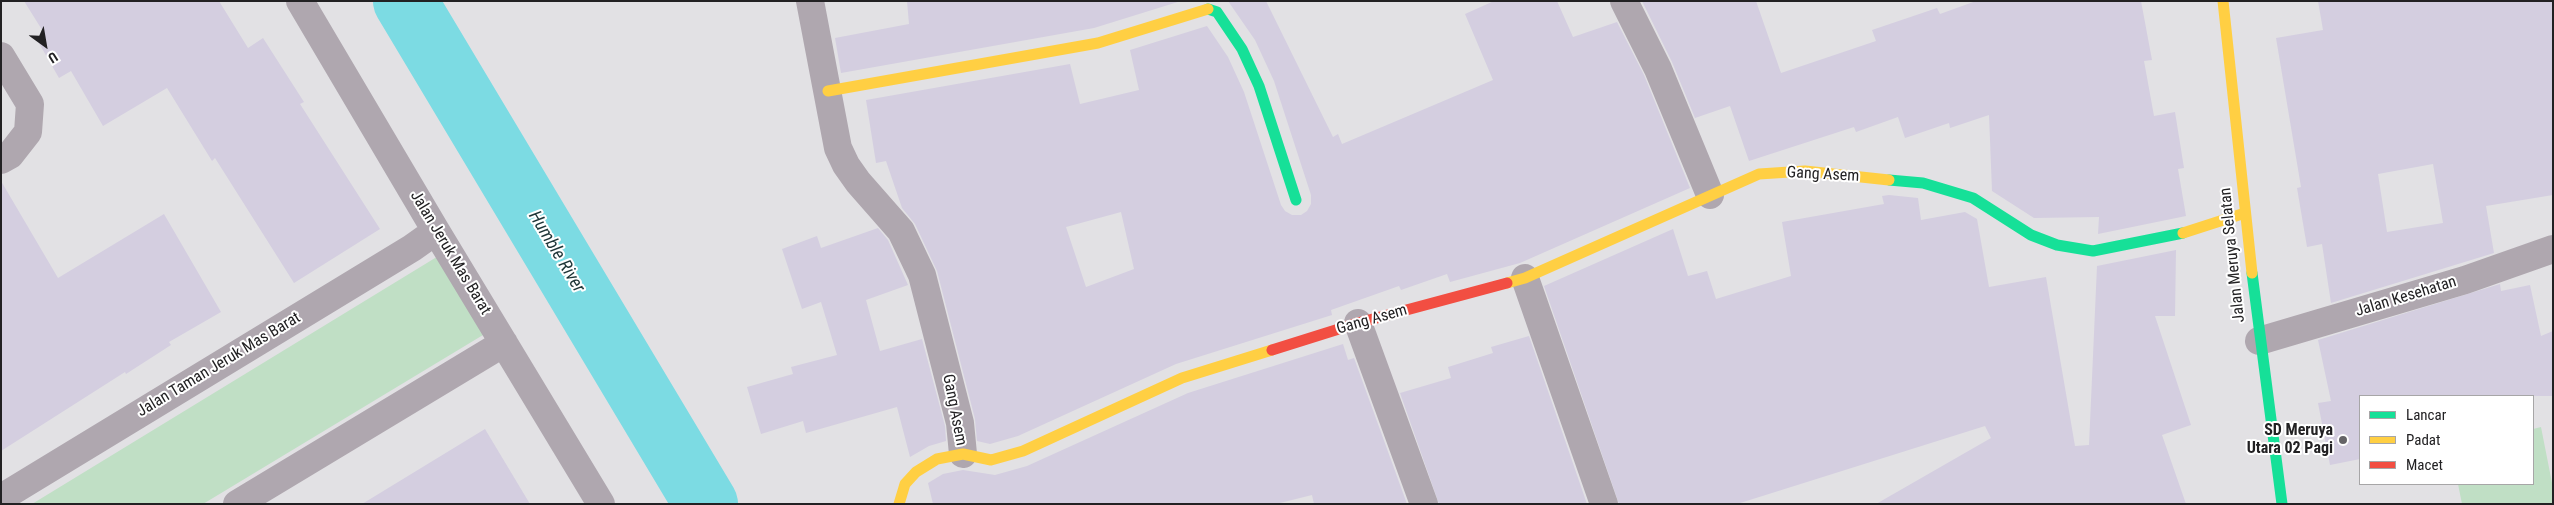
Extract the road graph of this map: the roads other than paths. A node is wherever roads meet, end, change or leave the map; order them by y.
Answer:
1 (300, 1) edge
2 (810, 1) edge
3 (1624, 1) edge
4 (2223, 1) edge
5 (1, 56) edge
6 (828, 91) junction
7 (1, 160) edge
8 (1710, 195) junction
9 (1296, 200) dead end
10 (2245, 213) junction
11 (436, 231) junction
12 (2553, 250) edge
13 (1525, 278) junction
14 (1358, 323) junction
15 (2259, 341) junction
16 (504, 343) junction
17 (963, 454) junction
18 (1, 498) edge
19 (237, 504) edge
20 (602, 504) edge
21 (899, 504) edge
22 (1424, 504) edge
23 (1604, 504) edge
24 (2282, 504) edge

1 - 11 street, Jalan Jeruk Mas Barat
2 - 6 street, Gang Asem
3 - 8 street
4 - 10 street, Jalan Meruya Selatan
5 - 7 street
6 - 9 street
6 - 17 street, Gang Asem
8 - 10 street, Gang Asem
8 - 13 street, Gang Asem
10 - 15 street, Jalan Meruya Selatan
11 - 16 street, Jalan Jeruk Mas Barat
11 - 18 street, Jalan Taman Jeruk Mas Barat
12 - 15 street, Jalan Kesehatan
13 - 14 street, Gang Asem
13 - 23 street
14 - 17 street, Gang Asem
14 - 22 street
15 - 24 street, Jalan Meruya Selatan
16 - 19 street
16 - 20 street, Jalan Jeruk Mas Barat
17 - 21 street

